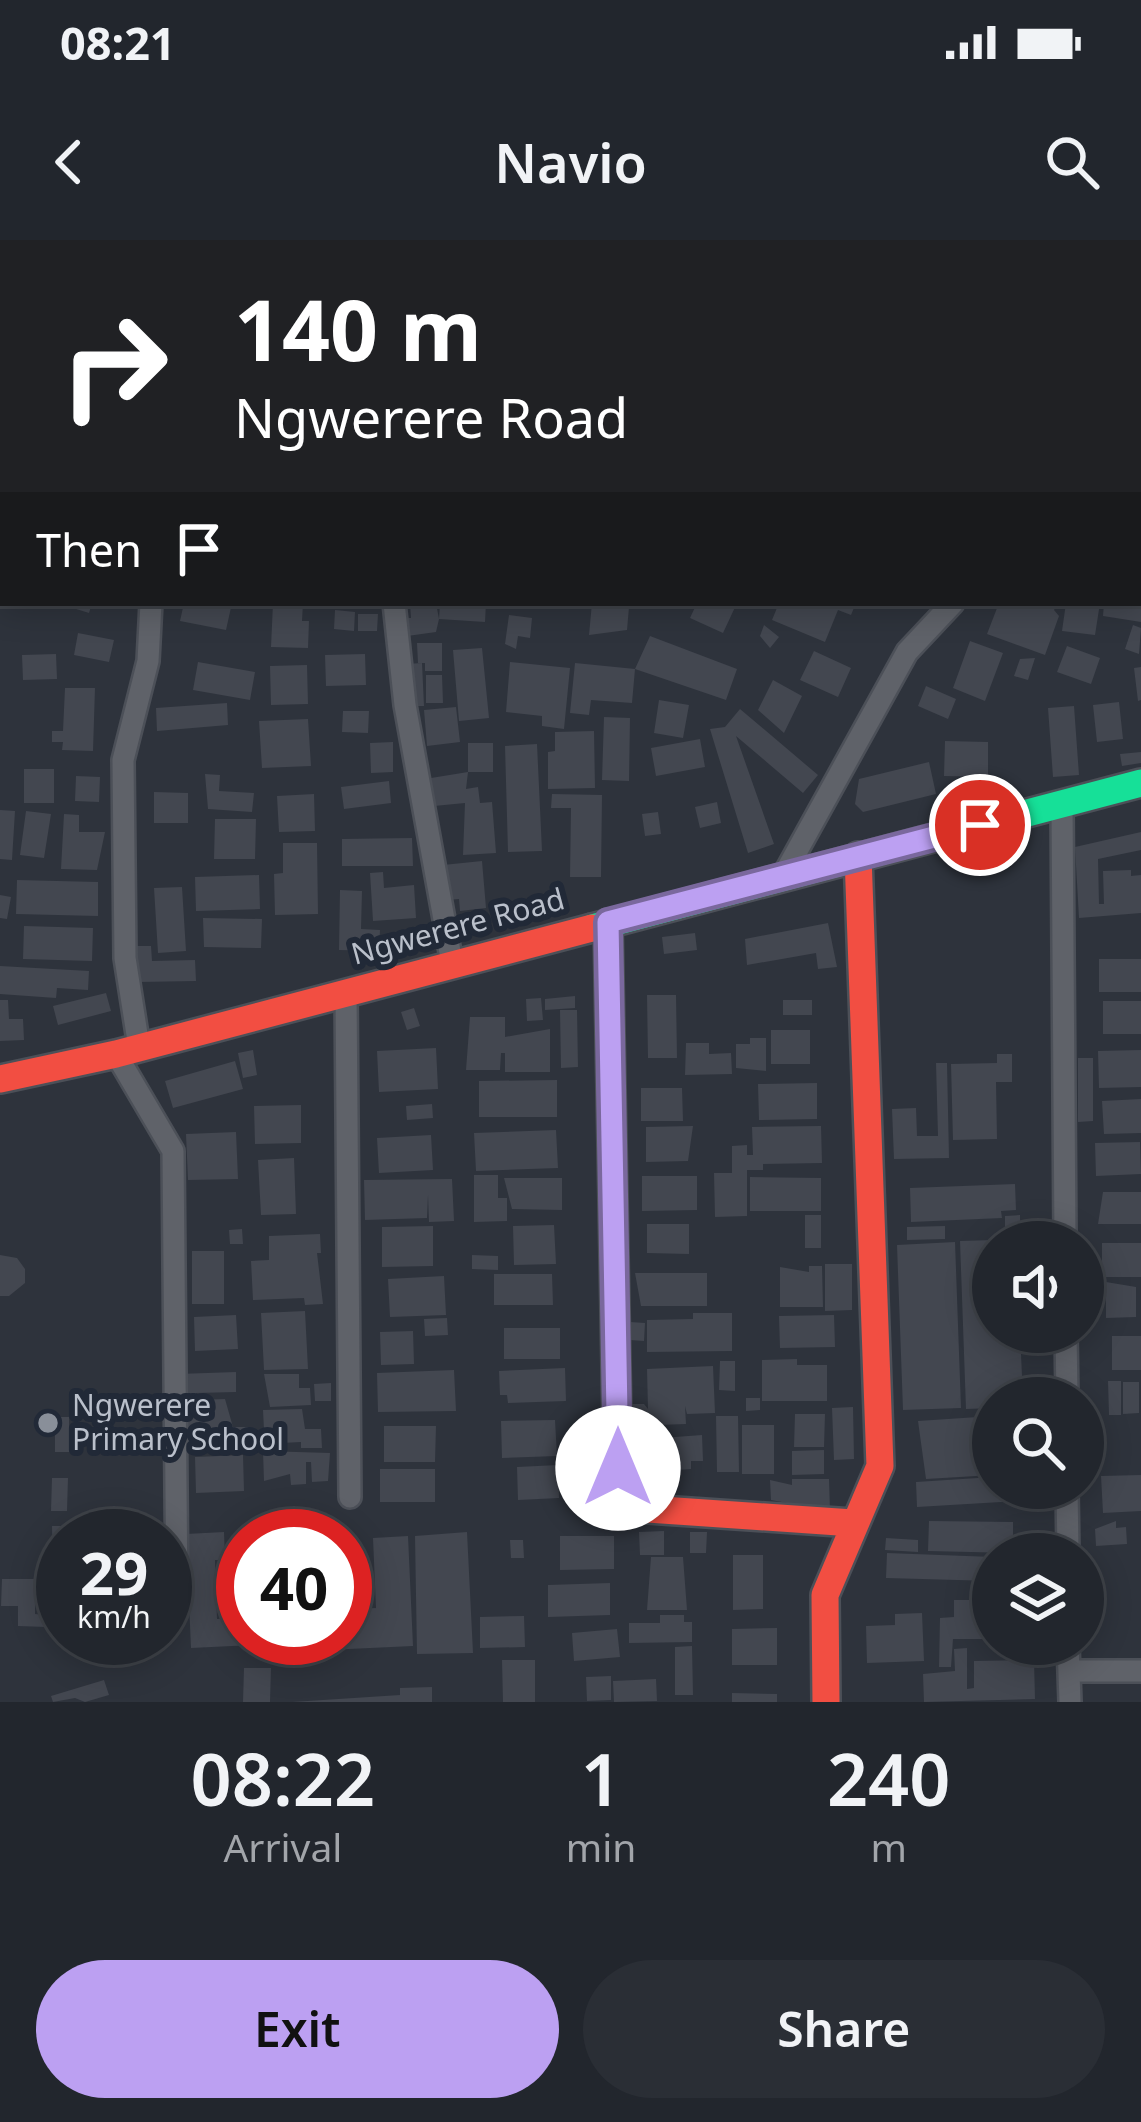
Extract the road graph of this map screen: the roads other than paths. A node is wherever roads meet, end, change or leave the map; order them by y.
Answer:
1 (151, 606) edge
2 (394, 606) edge
3 (949, 606) edge
4 (1141, 783) edge
5 (1062, 804) junction
6 (857, 856) junction
7 (782, 878) junction
8 (608, 922) junction
9 (452, 963) junction
10 (346, 991) junction
11 (128, 1050) junction
12 (0, 1079) edge
13 (1065, 1221) edge
14 (350, 1497) dead end
15 (176, 1509) edge
16 (853, 1523) junction
17 (1069, 1665) edge
18 (1069, 1671) junction
19 (1141, 1671) edge
20 (826, 1702) edge
21 (1070, 1702) edge

1 - 11 street
2 - 9 street
3 - 7 street
4 - 5 street, Ngwerere Road
5 - 6 street, Ngwerere Road
5 - 13 street
6 - 7 street, Ngwerere Road
6 - 16 street
7 - 8 street, Ngwerere Road
8 - 9 street, Ngwerere Road
8 - 16 street
9 - 10 street, Ngwerere Road
10 - 11 street, Ngwerere Road
10 - 14 street
11 - 12 street, Ngwerere Road
11 - 15 street
16 - 20 street
17 - 18 street
18 - 19 street
18 - 21 street

